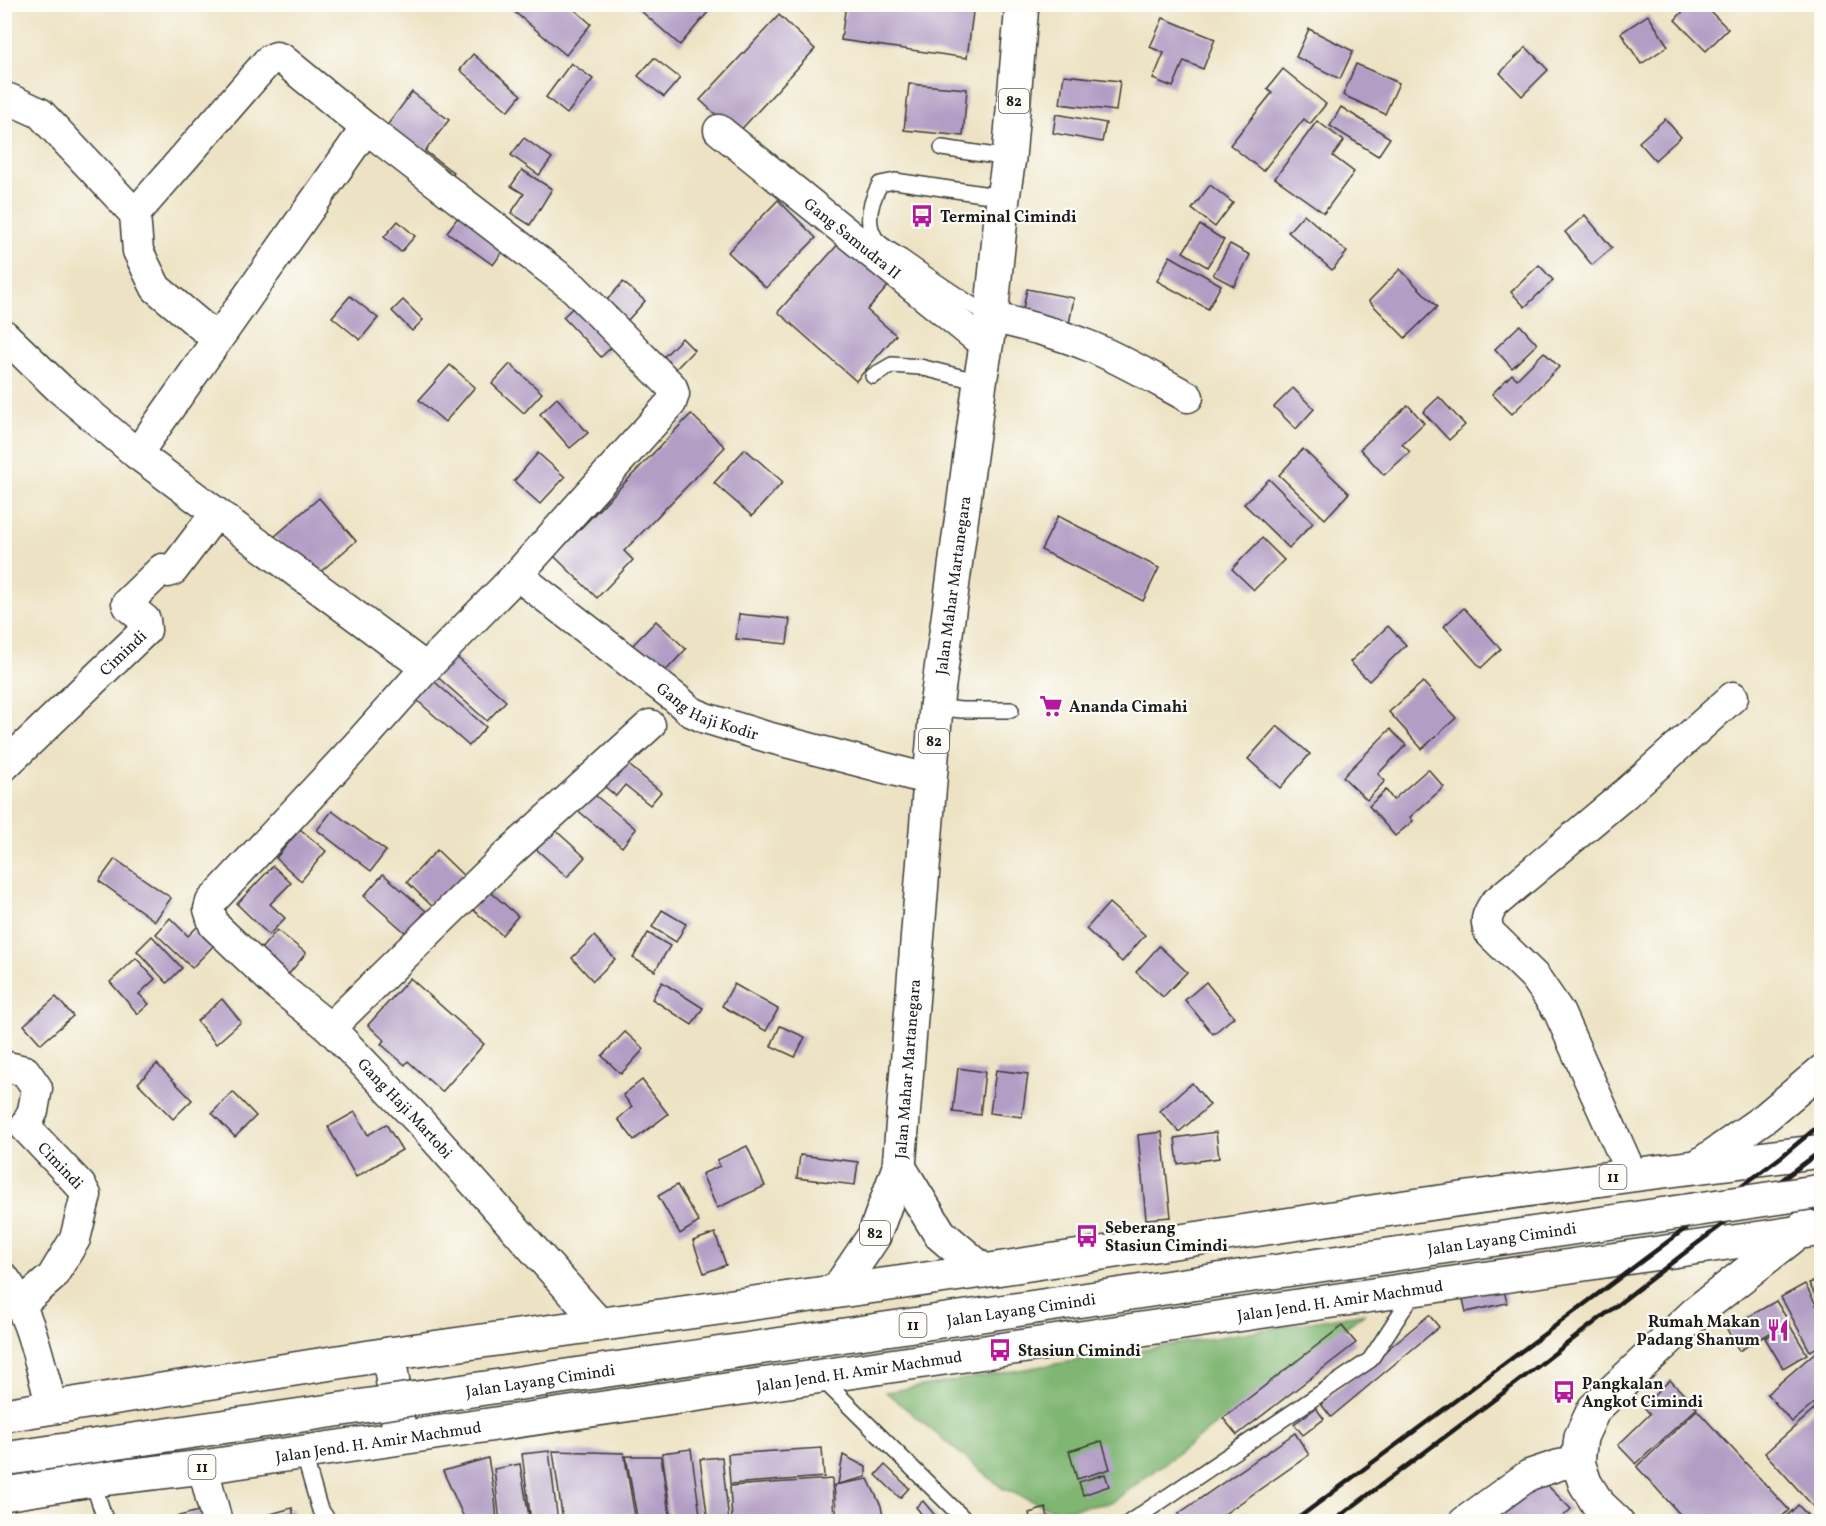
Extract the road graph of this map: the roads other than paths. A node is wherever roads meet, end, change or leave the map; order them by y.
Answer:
1 (1022, 4) edge
2 (4, 101) edge
3 (366, 128) junction
4 (719, 130) dead end
5 (942, 147) dead end
6 (1009, 158) junction
7 (1003, 197) junction
8 (135, 213) junction
9 (989, 331) junction
10 (4, 335) edge
11 (217, 339) junction
12 (873, 375) dead end
13 (980, 382) junction
14 (1188, 397) dead end
15 (137, 454) junction
16 (216, 513) junction
17 (517, 575) junction
18 (426, 668) junction
19 (1733, 697) dead end
20 (936, 707) junction
21 (1011, 710) dead end
22 (650, 725) dead end
23 (4, 766) edge
24 (931, 780) junction
25 (330, 1028) junction
26 (4, 1066) edge
27 (1821, 1070) edge
28 (1821, 1151) edge
29 (899, 1167) junction
30 (1693, 1168) junction
31 (1632, 1175) junction
32 (1821, 1191) edge
33 (1405, 1207) junction
34 (1821, 1215) edge
35 (1808, 1231) edge
36 (983, 1271) junction
37 (4, 1278) edge
38 (1416, 1288) junction
39 (837, 1291) junction
40 (20, 1305) junction
41 (600, 1324) junction
42 (388, 1354) junction
43 (819, 1376) junction
44 (52, 1407) junction
45 (4, 1415) edge
46 (400, 1437) junction
47 (303, 1452) junction
48 (4, 1459) edge
49 (1578, 1462) junction
50 (203, 1467) junction
51 (92, 1480) junction
52 (4, 1494) edge
53 (106, 1521) edge
54 (218, 1521) edge
55 (329, 1521) edge
56 (967, 1521) edge
57 (1130, 1521) edge
58 (1464, 1521) edge
59 (1617, 1521) edge

1 - 6 main road, Jalan Mahar Martanegara / 82
2 - 8 street
3 - 8 street
3 - 11 street
3 - 17 street
4 - 9 street, Gang Samudra II
5 - 6 lane
6 - 7 main road, Jalan Mahar Martanegara / 82
7 - 9 main road, Jalan Mahar Martanegara / 82
7 - 9 lane
8 - 11 street
9 - 13 main road, Jalan Mahar Martanegara / 82
9 - 14 street
10 - 15 street
11 - 15 street
12 - 13 lane
13 - 20 main road, Jalan Mahar Martanegara / 82
15 - 16 street
16 - 18 street
16 - 23 street, Cimindi
17 - 18 street
17 - 24 street, Gang Haji Kodir
18 - 25 street, Gang Haji Martobi
19 - 31 street
20 - 21 lane
20 - 24 main road, Jalan Mahar Martanegara / 82
22 - 25 street
24 - 29 main road, Jalan Mahar Martanegara / 82
25 - 41 street, Gang Haji Martobi
26 - 40 street, Cimindi
27 - 30 street
28 - 30 main road, 11
29 - 36 main road, Jalan Mahar Martanegara
29 - 39 main road, Jalan Mahar Martanegara / 82
30 - 31 main road, 11
31 - 33 main road, 11
32 - 48 main road, Jalan Layang Cimindi / 11, bridge
33 - 36 main road, 11
33 - 38 main road
34 - 35 main road
35 - 38 main road, Jalan Jend. H. Amir Machmud / 11
35 - 49 main road
36 - 39 main road, 11
37 - 40 street
38 - 43 main road, Jalan Jend. H. Amir Machmud / 11
38 - 57 lane
39 - 41 main road, 11
40 - 44 street
41 - 42 main road, 11
42 - 44 main road, 11
42 - 46 main road
43 - 46 main road, Jalan Jend. H. Amir Machmud / 11
43 - 56 lane
44 - 45 main road, 11
46 - 47 main road, Jalan Jend. H. Amir Machmud / 11
47 - 50 main road, Jalan Jend. H. Amir Machmud / 11
47 - 55 lane
49 - 58 street
49 - 59 main road
50 - 51 main road, Jalan Jend. H. Amir Machmud / 11
50 - 54 street
51 - 52 main road, Jalan Jend. H. Amir Machmud / 11
51 - 53 lane

